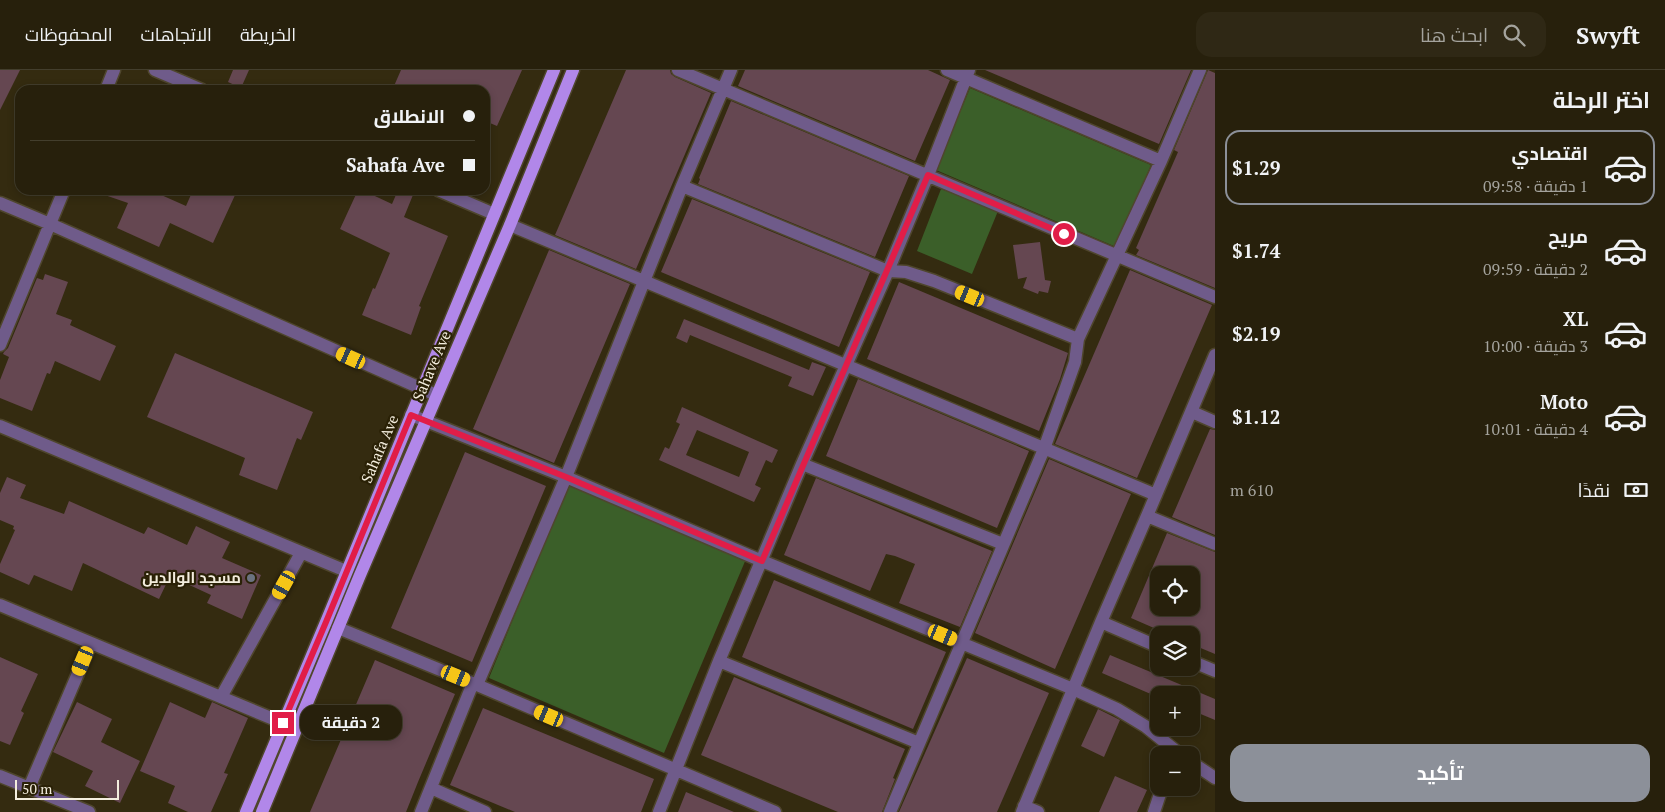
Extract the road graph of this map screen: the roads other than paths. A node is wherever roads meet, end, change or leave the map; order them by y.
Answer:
1 (114, 70) edge
2 (155, 70) edge
3 (554, 70) edge
4 (574, 70) edge
5 (678, 70) edge
6 (731, 70) edge
7 (947, 70) edge
8 (1200, 70) edge
9 (967, 74) edge
10 (108, 85) edge
11 (190, 85) edge
12 (722, 89) junction
13 (1161, 161) junction
14 (928, 175) junction
15 (682, 186) junction
16 (62, 195) edge
17 (450, 195) edge
18 (0, 203) edge
19 (494, 214) junction
20 (50, 224) junction
21 (510, 226) junction
22 (1116, 256) junction
23 (888, 270) junction
24 (644, 281) junction
25 (1215, 297) edge
26 (1078, 339) junction
27 (0, 345) edge
28 (1215, 355) edge
29 (845, 367) junction
30 (421, 389) junction
31 (436, 395) junction
32 (1192, 412) junction
33 (411, 415) junction
34 (426, 421) junction
35 (1215, 422) edge
36 (0, 426) edge
37 (1044, 449) junction
38 (802, 464) junction
39 (566, 477) junction
40 (1156, 495) junction
41 (1148, 516) junction
42 (1003, 544) junction
43 (1215, 544) edge
44 (302, 553) junction
45 (762, 561) junction
46 (346, 571) junction
47 (0, 605) edge
48 (1101, 622) junction
49 (338, 628) junction
50 (961, 642) junction
51 (91, 643) junction
52 (1150, 643) edge
53 (719, 662) junction
54 (1200, 665) edge
55 (1215, 671) edge
56 (475, 684) junction
57 (1073, 688) junction
58 (221, 697) junction
59 (283, 723) junction
60 (919, 742) junction
61 (1168, 746) edge
62 (1200, 768) edge
63 (675, 770) junction
64 (0, 776) edge
65 (1215, 778) edge
66 (29, 788) junction
67 (431, 788) junction
68 (1159, 796) edge
69 (1023, 809) edge
70 (89, 812) edge
71 (246, 812) edge
72 (262, 812) edge
73 (421, 812) edge
74 (485, 812) edge
75 (659, 812) edge
76 (775, 812) edge
77 (890, 812) edge
78 (1038, 812) edge
79 (1154, 812) edge

1 - 10 street
2 - 11 street
3 - 19 main road, Sahafa Ave
4 - 21 main road, Sahave Ave
5 - 12 street
6 - 12 street
7 - 9 street
8 - 13 street
9 - 13 street
9 - 14 street
12 - 14 street
12 - 15 street
13 - 22 street
14 - 22 street
14 - 23 street
15 - 23 street
15 - 24 street
16 - 20 street
17 - 19 street
18 - 20 street
19 - 30 main road, Sahafa Ave
20 - 27 street
20 - 30 street
21 - 24 street
21 - 31 main road, Sahave Ave
22 - 25 street
22 - 26 street
23 - 26 street
23 - 29 street
24 - 29 street
24 - 39 street
26 - 37 street
28 - 32 street
29 - 37 street
29 - 38 street
30 - 31 street
30 - 33 main road, Sahafa Ave
31 - 34 main road, Sahave Ave
32 - 35 street
32 - 40 street
33 - 34 street
33 - 46 main road, Sahafa Ave
34 - 39 street
34 - 49 main road, Sahave Ave
36 - 44 street
37 - 40 street
37 - 42 street
38 - 42 street
38 - 45 street
39 - 45 street
39 - 56 street
40 - 41 street
41 - 43 street
41 - 48 street
42 - 50 street
44 - 46 street
44 - 58 street
45 - 50 street
45 - 53 street
46 - 59 main road, Sahafa Ave
47 - 51 street
48 - 52 street
48 - 57 street
49 - 56 street
49 - 72 main road, Sahave Ave
50 - 57 street
50 - 60 street
51 - 58 street
51 - 66 street
53 - 60 street
53 - 63 street
54 - 55 street
56 - 63 street
56 - 67 street
57 - 61 street
57 - 69 street
58 - 59 street
59 - 71 main road, Sahafa Ave
60 - 77 street
62 - 65 street
63 - 75 street
63 - 76 street
64 - 66 street
66 - 70 street
67 - 73 street
67 - 74 street
68 - 79 street
69 - 78 street

